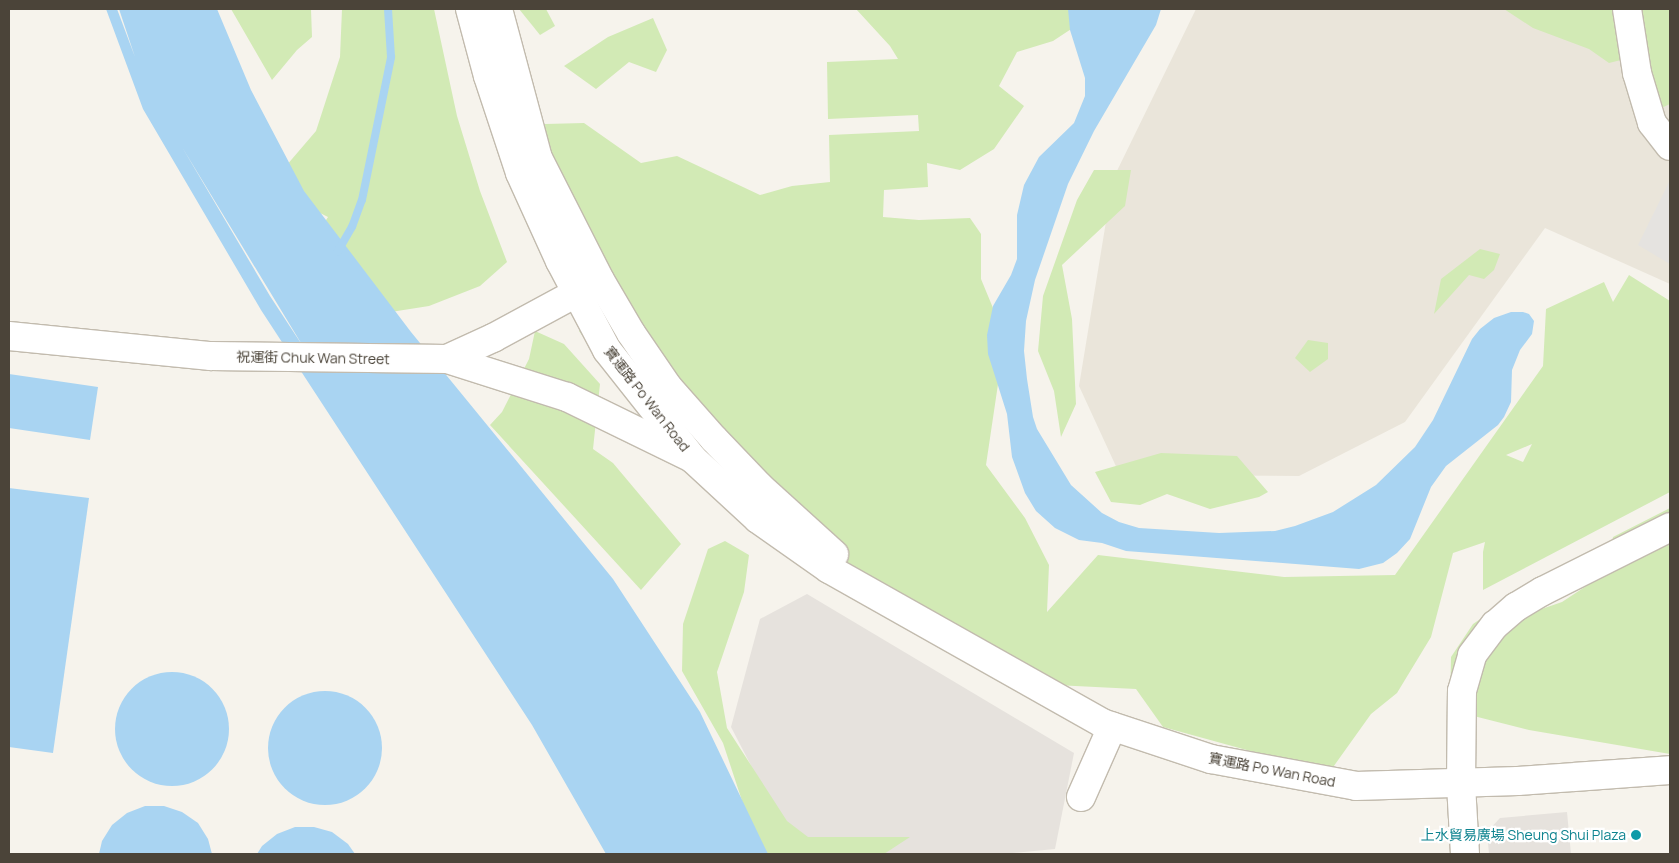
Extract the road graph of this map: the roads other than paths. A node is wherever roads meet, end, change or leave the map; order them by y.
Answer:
1 (470, 9) edge
2 (498, 9) edge
3 (1628, 9) edge
4 (1670, 146) edge
5 (588, 286) junction
6 (9, 336) edge
7 (446, 359) junction
8 (693, 459) junction
9 (1670, 527) edge
10 (908, 614) junction
11 (1112, 727) junction
12 (1670, 770) edge
13 (1461, 784) junction
14 (1081, 797) dead end
15 (1465, 854) edge

1 - 5 street, 寶運路 Po Wan Road
2 - 5 street, 寶運路 Po Wan Road
3 - 4 street
5 - 7 street, 祝運街 Chuk Wan Street
5 - 8 street, 寶運路 Po Wan Road
5 - 10 street, 寶運路 Po Wan Road
6 - 7 street, 祝運街 Chuk Wan Street
7 - 8 street
8 - 10 street, 寶運路 Po Wan Road
9 - 13 street
10 - 11 street, 寶運路 Po Wan Road
11 - 13 street, 寶運路 Po Wan Road
11 - 14 street
12 - 13 street, 寶運路 Po Wan Road
13 - 15 street

